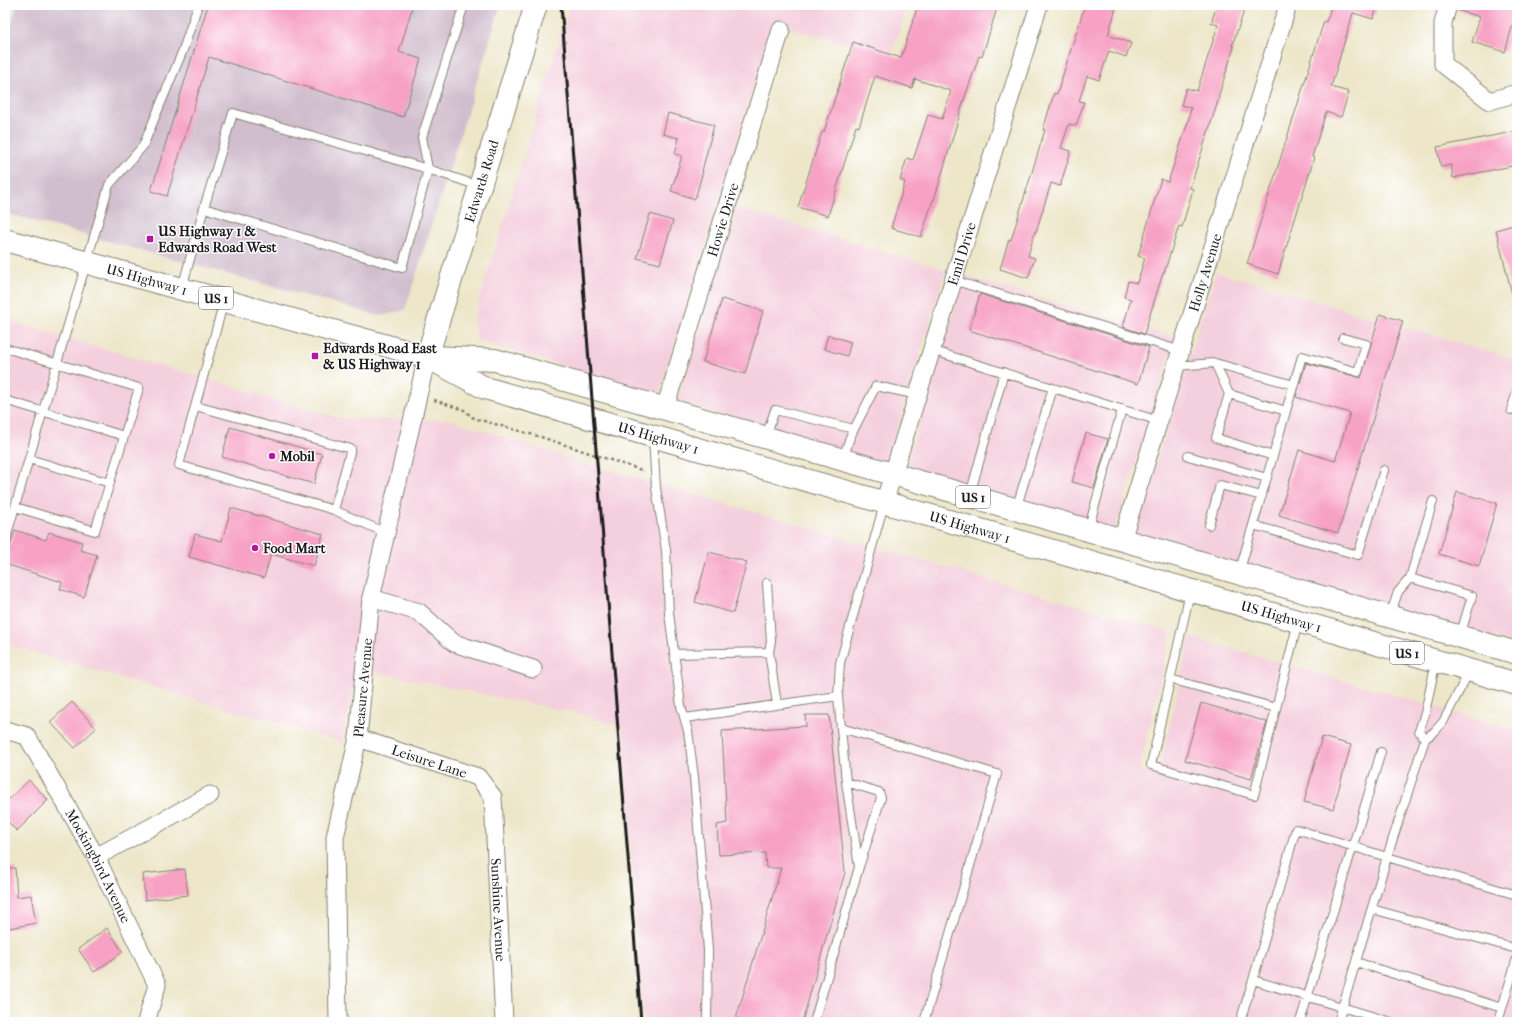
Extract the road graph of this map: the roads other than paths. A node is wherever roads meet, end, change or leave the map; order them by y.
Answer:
1 (198, 5) edge
2 (464, 5) edge
3 (536, 5) edge
4 (1039, 5) edge
5 (1288, 5) edge
6 (1448, 5) edge
7 (781, 30) dead end
8 (1517, 93) edge
9 (428, 169) junction
10 (480, 186) junction
11 (204, 208) junction
12 (5, 240) edge
13 (87, 262) junction
14 (953, 280) junction
15 (182, 289) junction
16 (225, 300) junction
17 (1343, 338) dead end
18 (5, 348) edge
19 (932, 350) junction
20 (427, 357) junction
21 (1178, 359) junction
22 (1215, 363) junction
23 (57, 364) junction
24 (1004, 372) junction
25 (1294, 386) junction
26 (1053, 388) junction
27 (1517, 392) edge
28 (1229, 394) junction
29 (918, 395) junction
30 (5, 400) edge
31 (196, 406) junction
32 (665, 408) junction
33 (1122, 409) junction
34 (1511, 410) dead end
35 (43, 411) junction
36 (1286, 411) junction
37 (1159, 421) junction
38 (854, 429) junction
39 (124, 436) junction
40 (653, 436) junction
41 (765, 438) junction
42 (1188, 456) dead end
43 (1273, 456) junction
44 (29, 459) junction
45 (843, 460) junction
46 (1384, 470) dead end
47 (893, 475) junction
48 (1267, 478) junction
49 (110, 483) junction
50 (970, 496) junction
51 (1262, 496) junction
52 (1433, 501) dead end
53 (884, 503) junction
54 (15, 507) junction
55 (334, 510) junction
56 (1016, 510) junction
57 (1209, 525) dead end
58 (1253, 525) junction
59 (1088, 530) junction
60 (386, 533) junction
61 (1122, 540) junction
62 (5, 541) edge
63 (1239, 574) junction
64 (1410, 578) junction
65 (767, 583) dead end
66 (1190, 591) junction
67 (371, 598) junction
68 (1340, 603) junction
69 (1390, 616) junction
70 (1298, 622) junction
71 (1459, 637) junction
72 (769, 652) junction
73 (1517, 653) edge
74 (674, 654) junction
75 (1436, 661) junction
76 (533, 669) dead end
77 (1469, 671) junction
78 (1170, 679) junction
79 (1517, 684) edge
80 (838, 696) junction
81 (777, 704) junction
82 (1276, 708) junction
83 (684, 718) junction
84 (841, 728) junction
85 (5, 730) edge
86 (358, 738) junction
87 (1424, 739) junction
88 (1381, 752) dead end
89 (846, 782) junction
90 (210, 795) dead end
91 (493, 797) joint
92 (1353, 847) junction
93 (96, 857) junction
94 (1387, 857) junction
95 (860, 867) junction
96 (1517, 895) edge
97 (1372, 909) junction
98 (1517, 949) edge
99 (1517, 958) edge
100 (1356, 962) junction
101 (1253, 980) junction
102 (1307, 996) junction
103 (1343, 1007) junction
104 (1502, 1008) junction
105 (146, 1022) edge
106 (338, 1022) edge
107 (504, 1022) edge
108 (707, 1022) edge
109 (814, 1022) edge
110 (924, 1022) edge
111 (1240, 1022) edge
112 (1300, 1022) edge
113 (1338, 1022) edge
114 (1390, 1022) edge
115 (1498, 1022) edge

1 - 13 lane
2 - 9 lane
3 - 10 main road, Edwards Road
4 - 14 street, Emil Drive
5 - 21 street, Holly Avenue
6 - 8 street
7 - 32 street, Howie Drive
9 - 10 lane
9 - 11 lane
9 - 11 lane
10 - 20 main road, Edwards Road
11 - 15 lane
12 - 13 main road, US Highway 1 / US 1
13 - 15 main road, US Highway 1 / US 1
13 - 23 lane
14 - 19 street, Emil Drive
14 - 21 lane
15 - 16 main road, US Highway 1 / US 1
16 - 20 main road, US Highway 1 / US 1
16 - 31 lane
17 - 25 lane
18 - 23 lane
19 - 24 lane
19 - 29 street, Emil Drive
20 - 32 main road, US Highway 1 / US 1
20 - 40 main road, US Highway 1 / US 1
20 - 60 street, Pleasure Avenue
21 - 22 lane
21 - 37 street, Holly Avenue
22 - 25 lane
22 - 28 lane
23 - 35 lane
23 - 39 lane
24 - 26 lane
24 - 50 lane
25 - 36 lane
26 - 33 lane
26 - 56 lane
27 - 34 lane
28 - 36 lane
28 - 43 lane
29 - 38 lane
29 - 47 street, Emil Drive
30 - 35 lane
31 - 55 lane
31 - 55 lane
32 - 41 main road, US Highway 1 / US 1
33 - 37 lane
33 - 59 lane
35 - 39 lane
35 - 44 lane
36 - 43 lane
37 - 61 street, Holly Avenue
38 - 41 lane
38 - 45 lane
39 - 49 lane
40 - 53 main road, US Highway 1 / US 1
40 - 74 lane
41 - 45 main road, US Highway 1 / US 1
42 - 48 lane
43 - 48 lane
44 - 49 lane
44 - 54 lane
45 - 47 main road, US Highway 1 / US 1
46 - 58 lane
47 - 50 main road, US Highway 1 / US 1
47 - 53 street, Emil Drive
48 - 51 lane
49 - 54 lane
50 - 56 main road, US Highway 1 / US 1
51 - 57 lane
51 - 58 lane
52 - 64 lane
53 - 66 main road, US Highway 1 / US 1
53 - 80 lane
54 - 62 lane
55 - 60 lane
56 - 59 main road, US Highway 1 / US 1
58 - 63 lane
59 - 61 main road, US Highway 1 / US 1
60 - 67 street, Pleasure Avenue
61 - 63 main road, US Highway 1 / US 1
63 - 68 main road, US Highway 1 / US 1
64 - 69 lane
64 - 71 lane
65 - 72 lane
66 - 70 main road, US Highway 1 / US 1
66 - 78 lane
67 - 76 street
67 - 86 street, Pleasure Avenue
68 - 69 main road, US Highway 1 / US 1
68 - 70 main road
69 - 71 main road, US Highway 1 / US 1
70 - 75 main road, US Highway 1 / US 1
70 - 82 lane
71 - 73 main road, US Highway 1 / US 1
72 - 74 lane
72 - 81 lane
74 - 83 lane
75 - 77 main road, US Highway 1 / US 1
75 - 87 lane
77 - 79 main road, US Highway 1 / US 1
77 - 87 lane
78 - 82 lane
78 - 82 lane
80 - 81 lane
80 - 84 lane
81 - 83 lane
83 - 108 lane
84 - 89 lane
84 - 110 lane
85 - 93 street, Mockingbird Avenue
86 - 91 street, Leisure Lane
86 - 106 street, Pleasure Avenue
87 - 94 lane
88 - 92 lane
89 - 95 lane
89 - 95 lane
90 - 93 street
91 - 107 street, Sunshine Avenue
92 - 94 lane
92 - 101 lane
92 - 102 lane
93 - 105 street, Mockingbird Avenue
94 - 96 lane
94 - 97 lane
95 - 109 lane
97 - 98 lane
97 - 100 lane
99 - 104 lane
100 - 103 lane
100 - 104 lane
101 - 102 lane
101 - 111 lane
102 - 103 lane
102 - 112 lane
103 - 113 lane
103 - 114 lane
104 - 115 lane

